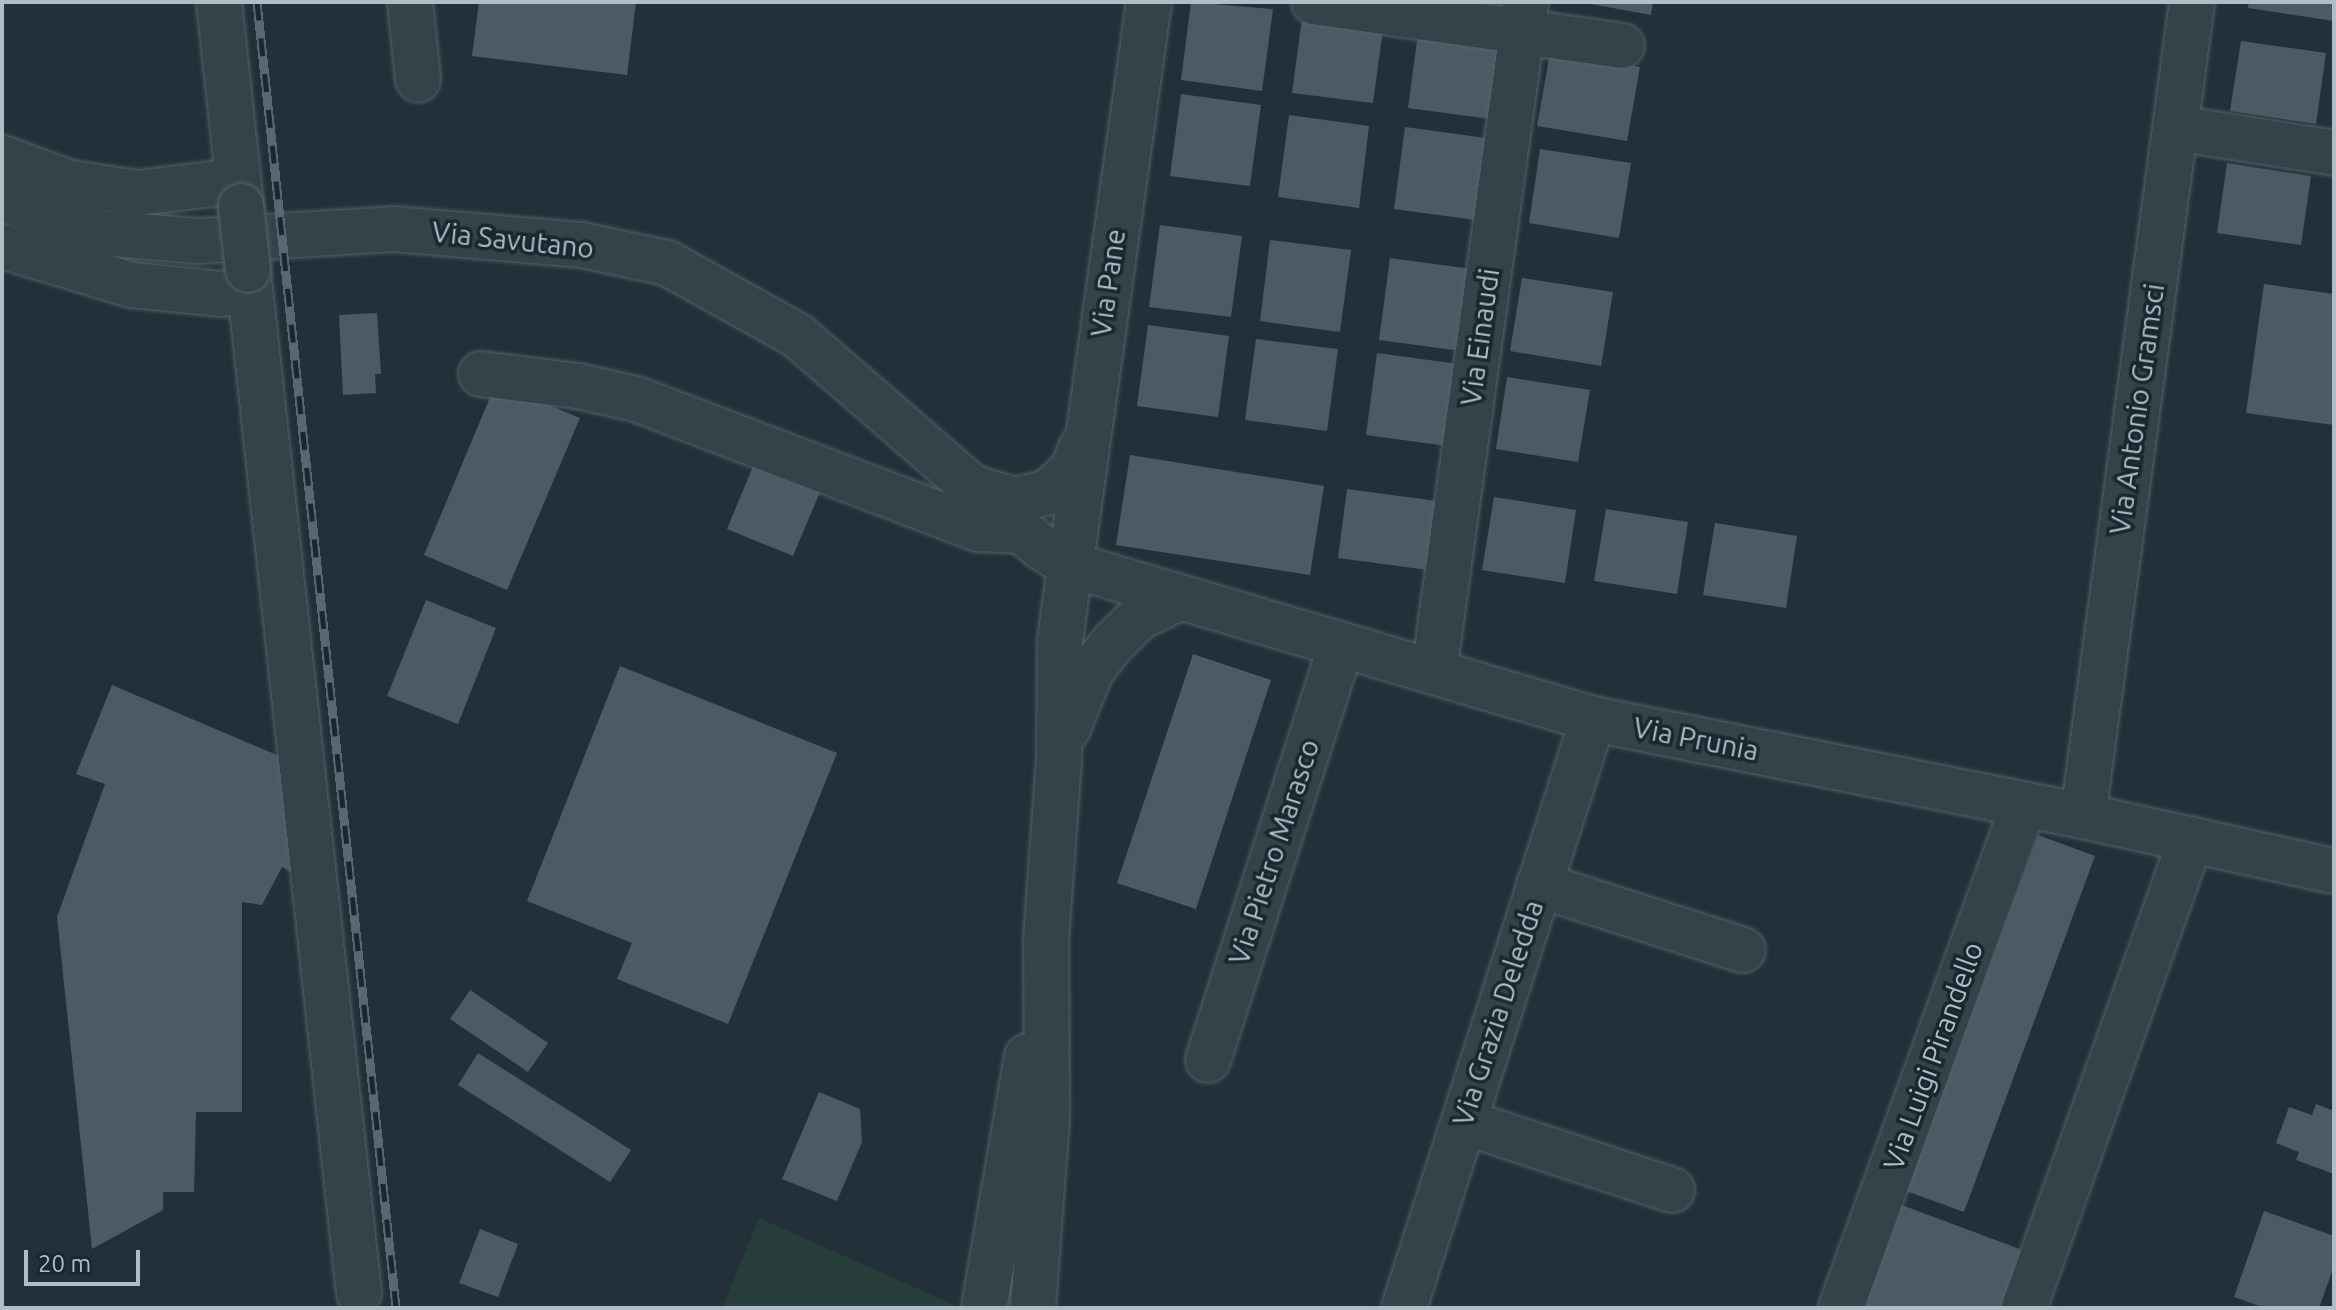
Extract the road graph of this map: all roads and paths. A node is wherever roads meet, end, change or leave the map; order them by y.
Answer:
1 (219, 2) edge
2 (410, 2) edge
3 (1149, 2) edge
4 (1314, 2) edge
5 (2192, 2) edge
6 (1524, 17) edge
7 (1622, 46) dead end
8 (418, 80) dead end
9 (2175, 128) junction
10 (2334, 153) edge
11 (2, 158) edge
12 (239, 194) junction
13 (2, 199) edge
14 (2, 246) edge
15 (249, 280) junction
16 (481, 374) dead end
17 (1087, 433) junction
18 (969, 481) junction
19 (1023, 531) junction
20 (1068, 564) junction
21 (1179, 598) junction
22 (1341, 645) junction
23 (1434, 672) junction
24 (1593, 719) junction
25 (1059, 759) junction
26 (2024, 804) junction
27 (2083, 816) junction
28 (2191, 839) junction
29 (2334, 871) edge
30 (1539, 885) junction
31 (1046, 940) junction
32 (1743, 950) dead end
33 (1208, 1060) dead end
34 (1464, 1122) junction
35 (1672, 1190) dead end
36 (359, 1293) dead end
37 (984, 1308) edge
38 (1033, 1308) edge
39 (1404, 1308) edge
40 (1841, 1308) edge
41 (2024, 1308) edge

1 - 12 street
2 - 8 street
3 - 17 street, Via Pane
4 - 6 street
5 - 9 street, Via Antonio Gramsci
6 - 7 street
6 - 23 street, Via Einaudi
9 - 10 street
9 - 27 street, Via Antonio Gramsci
11 - 12 street
12 - 15 street, bridge
13 - 18 street, Via Savutano
14 - 15 street
15 - 36 street
16 - 19 street
17 - 18 street
17 - 20 street, Via Pane
18 - 19 street, Via Savutano
19 - 20 street, Via Prunia
20 - 21 street, Via Prunia
20 - 25 street, Via Pane
21 - 22 street, Via Prunia
21 - 25 street
22 - 23 street, Via Prunia
22 - 33 street, Via Pietro Marasco
23 - 24 street, Via Prunia
24 - 26 street, Via Prunia
24 - 30 street, Via Grazia Deledda
25 - 31 street
26 - 27 street, Via Prunia
26 - 40 street, Via Luigi Pirandello
27 - 28 street, Via Prunia
28 - 29 street, Via Prunia
28 - 41 street
30 - 32 street
30 - 34 street, Via Grazia Deledda
31 - 37 street
31 - 38 street
34 - 35 street
34 - 39 street, Via Grazia Deledda

